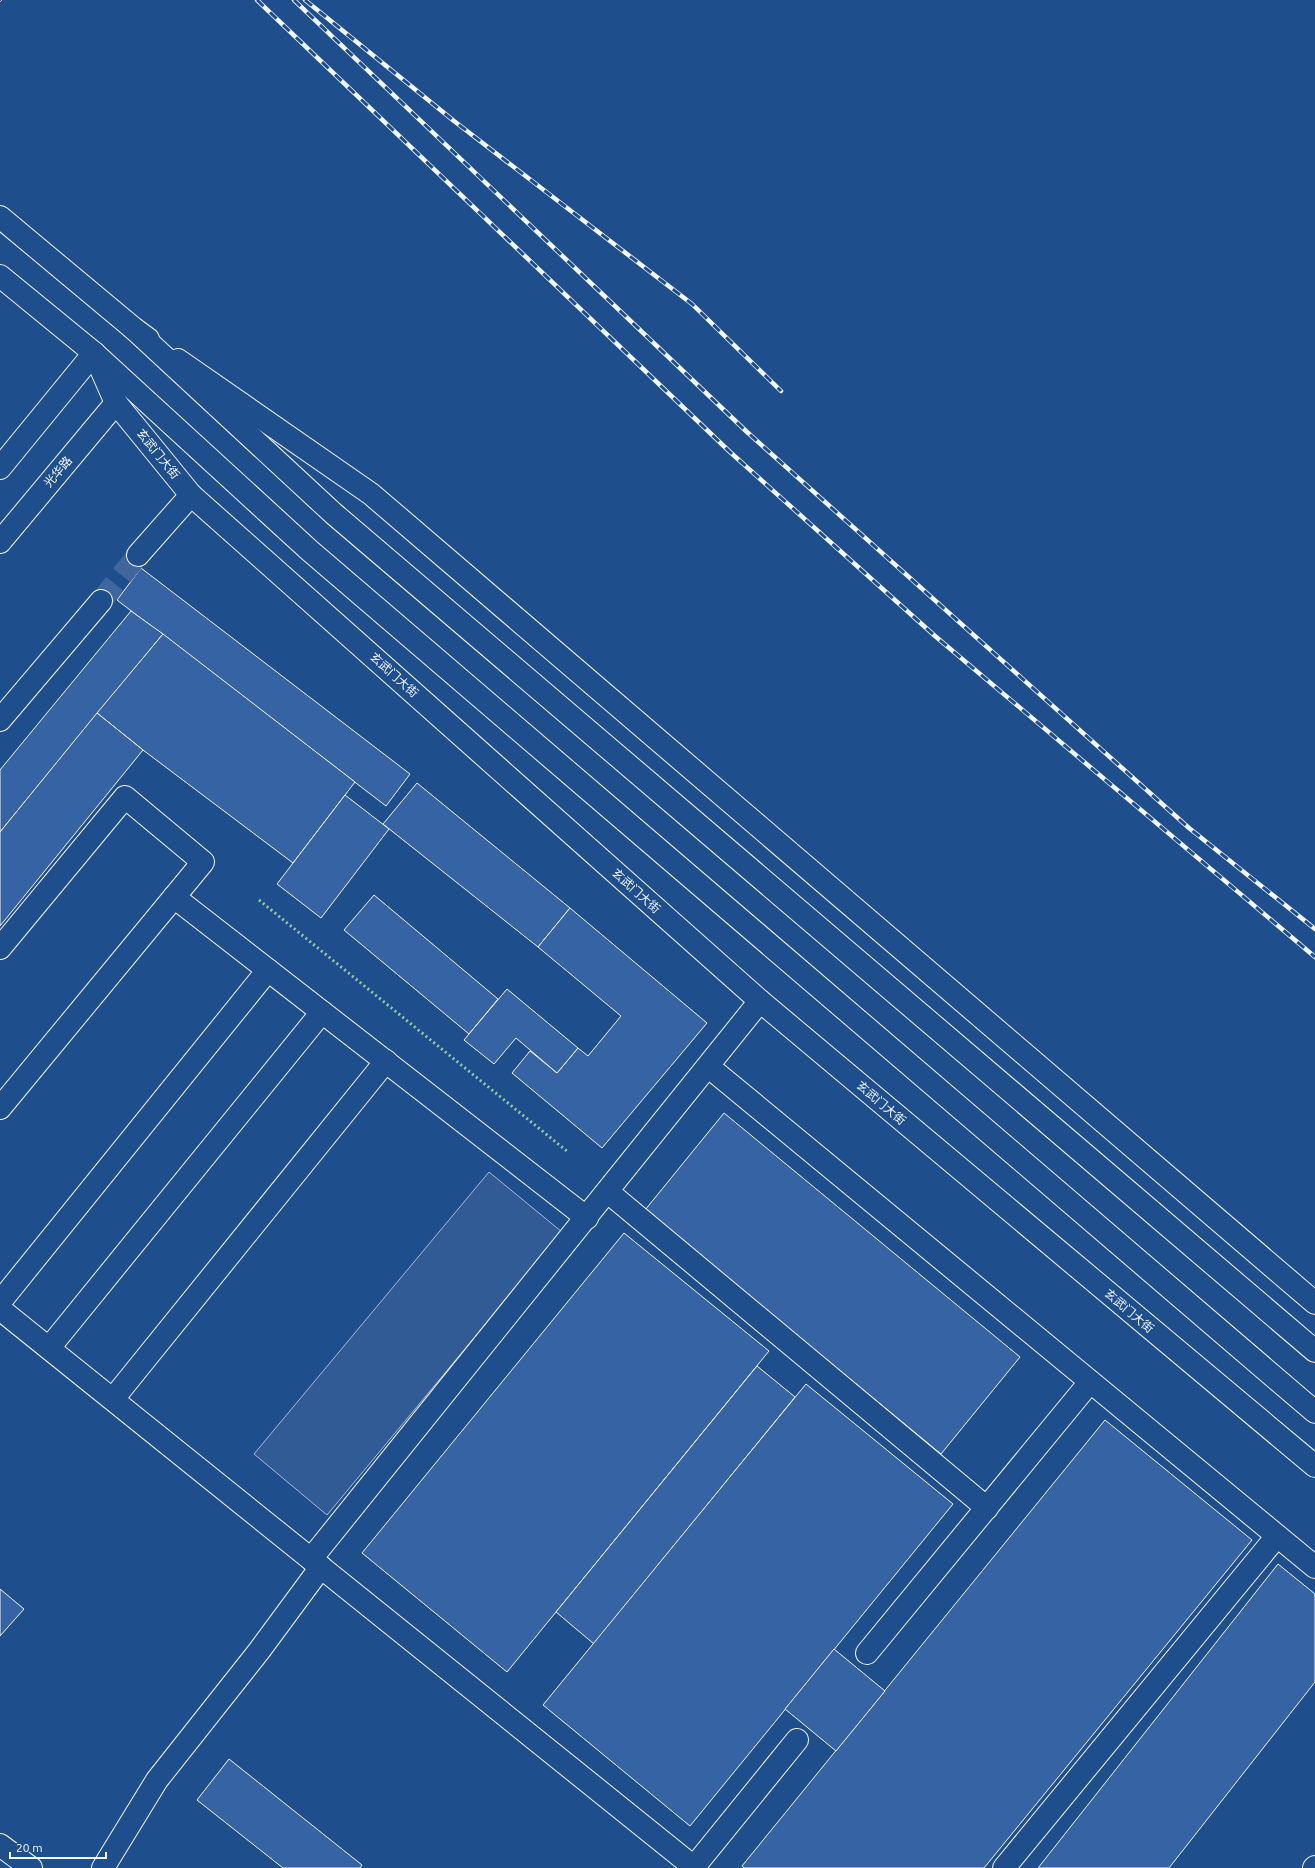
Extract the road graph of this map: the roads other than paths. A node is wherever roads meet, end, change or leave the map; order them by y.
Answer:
1 (0, 217) edge
2 (0, 276) edge
3 (133, 328) junction
4 (94, 353) junction
5 (116, 403) junction
6 (0, 468) edge
7 (191, 495) junction
8 (0, 542) edge
9 (138, 555) tunnel mouth
10 (101, 601) tunnel mouth
11 (0, 720) edge
12 (174, 897) junction
13 (0, 948) edge
14 (268, 970) junction
15 (760, 1001) junction
16 (322, 1012) junction
17 (386, 1061) junction
18 (709, 1067) junction
19 (0, 1108) edge
20 (608, 1192) junction
21 (587, 1218) junction
22 (0, 1302) edge
23 (1315, 1303) edge
24 (0, 1309) edge
25 (49, 1348) junction
26 (1315, 1351) edge
27 (1090, 1382) junction
28 (112, 1399) junction
29 (1315, 1412) edge
30 (1315, 1466) edge
31 (986, 1508) junction
32 (1277, 1536) junction
33 (316, 1563) junction
34 (1315, 1567) edge
35 (867, 1653) dead end
36 (797, 1740) dead end
37 (0, 1845) edge
38 (31, 1868) edge
39 (103, 1868) edge
40 (695, 1868) edge
41 (1004, 1868) edge

1 - 3 main road
2 - 4 main road, 玄武门大街
3 - 23 main road
3 - 26 main road
4 - 5 main road, 玄武门大街
4 - 6 main road
4 - 29 main road
5 - 7 main road, 玄武门大街
5 - 8 main road, 光华路
7 - 9 main road
7 - 15 main road, 玄武门大街
10 - 11 main road
12 - 13 main road
12 - 14 main road
12 - 19 main road
14 - 16 main road
14 - 22 main road
15 - 18 main road
15 - 30 main road, 玄武门大街
16 - 17 main road
16 - 25 main road
17 - 21 main road
17 - 28 main road
18 - 20 main road
18 - 27 main road
20 - 21 main road
20 - 31 main road
21 - 33 main road
24 - 25 main road
25 - 28 main road
27 - 31 main road
27 - 32 main road
28 - 33 main road
31 - 35 main road
32 - 34 main road
32 - 41 main road
33 - 39 main road
33 - 40 main road
36 - 40 main road
37 - 38 main road

